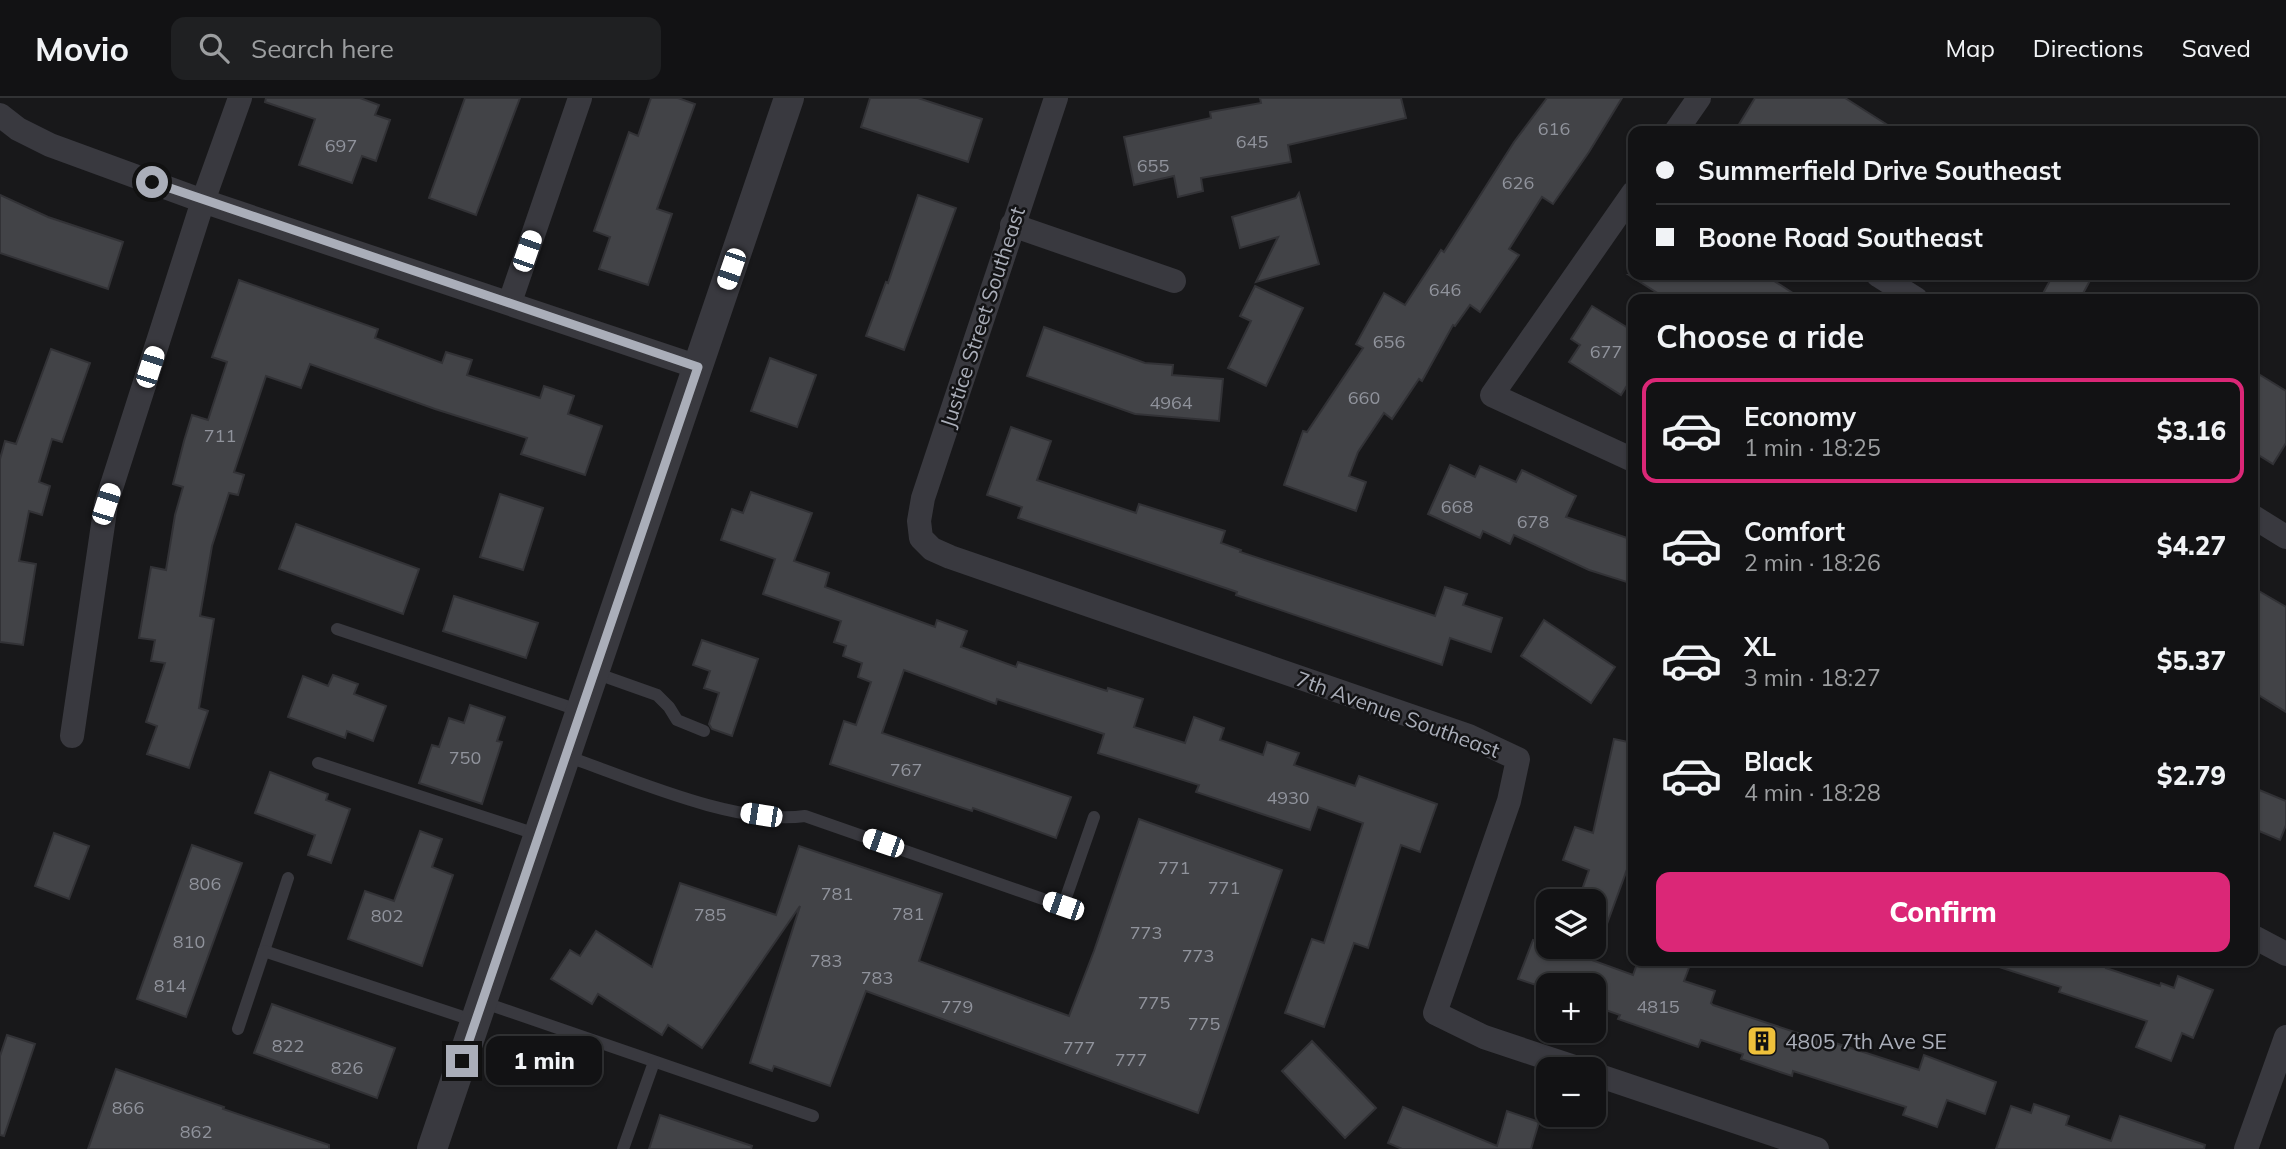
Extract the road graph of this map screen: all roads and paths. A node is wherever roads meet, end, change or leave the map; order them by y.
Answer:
1 (240, 98) edge
2 (580, 98) edge
3 (789, 98) edge
4 (1056, 98) edge
5 (1699, 98) edge
6 (0, 115) edge
7 (1679, 126) edge
8 (1628, 200) edge
9 (203, 201) junction
10 (1012, 225) junction
11 (1886, 280) edge
12 (1174, 281) dead end
13 (1908, 294) edge
14 (510, 302) junction
15 (698, 367) junction
16 (1628, 458) edge
17 (2258, 520) edge
18 (2286, 537) edge
19 (921, 538) joint
20 (337, 629) dead end
21 (594, 673) junction
22 (581, 711) junction
23 (704, 731) dead end
24 (72, 736) dead end
25 (566, 756) junction
26 (318, 763) dead end
27 (1094, 817) dead end
28 (539, 835) junction
29 (288, 878) dead end
30 (2258, 939) edge
31 (264, 951) junction
32 (2286, 954) edge
33 (479, 1012) junction
34 (238, 1029) dead end
35 (2286, 1037) edge
36 (1544, 1057) edge
37 (654, 1062) junction
38 (1606, 1078) edge
39 (813, 1116) dead end
40 (432, 1149) edge
41 (623, 1149) edge
42 (1817, 1149) edge
43 (2246, 1149) edge

1 - 9 street
2 - 14 street
3 - 15 street
4 - 10 street, Justice Street Southeast
5 - 7 street
6 - 9 street
8 - 16 street
9 - 14 street
9 - 24 street
10 - 12 street
10 - 19 street, Justice Street Southeast
11 - 13 street
14 - 15 street
15 - 21 street
17 - 18 street
19 - 36 street, 7th Avenue Southeast
20 - 22 lane
21 - 22 street
21 - 23 lane
22 - 25 street
25 - 27 lane
25 - 28 street
26 - 28 lane
28 - 33 street
29 - 31 lane
30 - 32 street
31 - 33 lane
31 - 34 lane
33 - 37 lane
33 - 40 street
35 - 43 street
37 - 39 lane
37 - 41 lane
38 - 42 street

